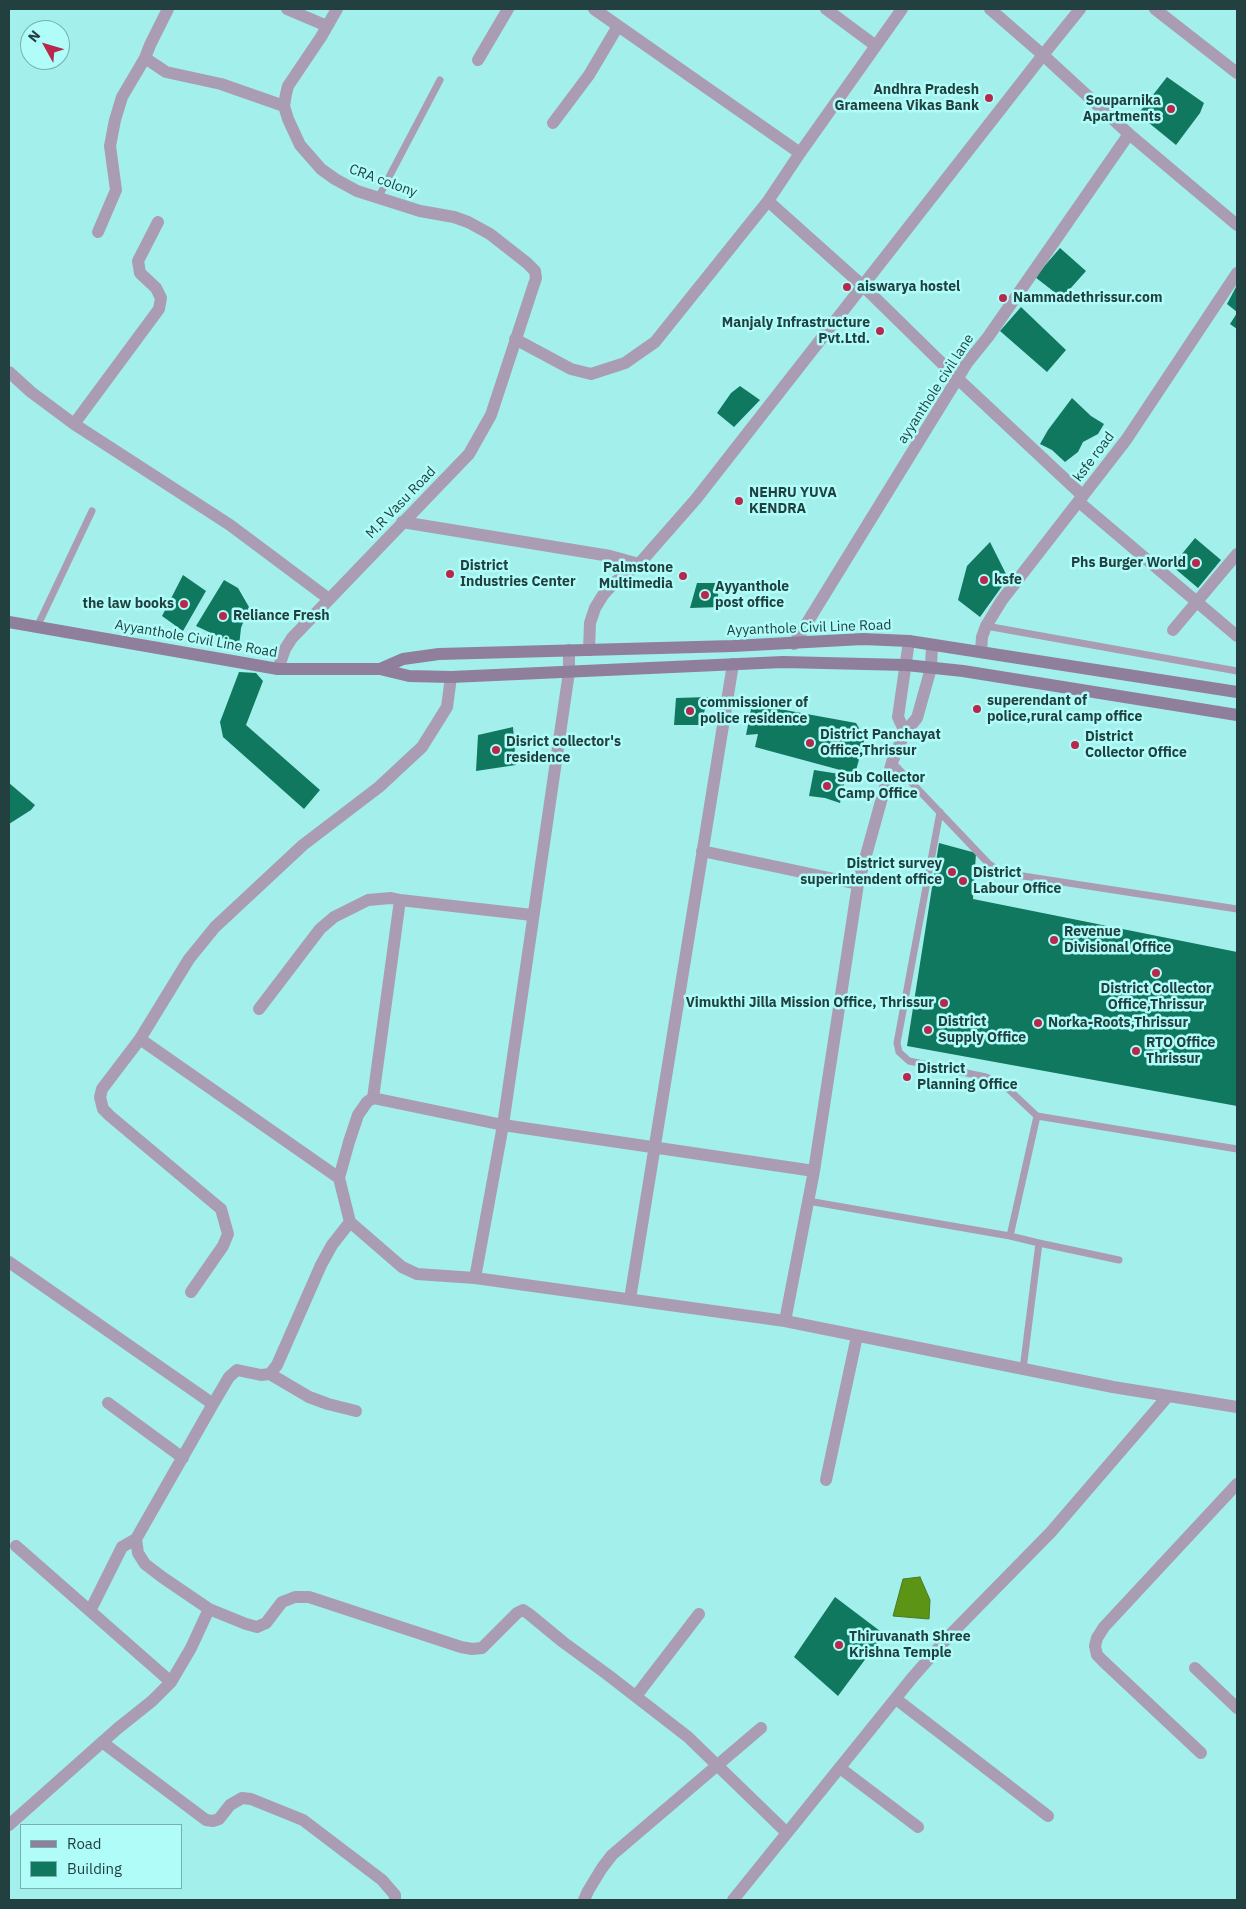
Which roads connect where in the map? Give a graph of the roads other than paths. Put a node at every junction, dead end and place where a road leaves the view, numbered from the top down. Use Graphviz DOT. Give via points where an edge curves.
graph roads {
  1 [pos="168,9"];
  2 [pos="287,9"];
  3 [pos="337,9"];
  4 [pos="508,9"];
  5 [pos="594,9"];
  6 [pos="826,9"];
  7 [pos="902,9"];
  8 [pos="990,9"];
  9 [pos="1080,9"];
  10 [pos="1155,9"];
  11 [pos="327,26"];
  12 [pos="618,26"];
  13 [pos="876,46"];
  14 [pos="1043,55"];
  15 [pos="146,58"];
  16 [pos="478,60"];
  17 [pos="1237,73"];
  18 [pos="440,80"];
  19 [pos="284,106"];
  20 [pos="553,122"];
  21 [pos="1129,134"];
  22 [pos="800,153"];
  23 [pos="378,198"];
  24 [pos="768,201"];
  25 [pos="158,222"];
  26 [pos="1237,225"];
  27 [pos="98,232"];
  28 [pos="1236,276"];
  29 [pos="863,286"];
  30 [pos="515,339"];
  31 [pos="9,372"];
  32 [pos="958,380"];
  33 [pos="74,424"];
  34 [pos="1081,499"];
  35 [pos="92,511"];
  36 [pos="402,522"];
  37 [pos="1237,554"];
  38 [pos="639,564"];
  39 [pos="329,599"];
  40 [pos="1197,601"];
  41 [pos="9,622"];
  42 [pos="986,626"];
  43 [pos="37,627"];
  44 [pos="1173,630"];
  45 [pos="1237,636"];
  46 [pos="909,641"];
  47 [pos="794,644"];
  48 [pos="932,645"];
  49 [pos="569,650"];
  50 [pos="589,650"];
  51 [pos="980,652"];
  52 [pos="733,664"];
  53 [pos="906,665"];
  54 [pos="930,668"];
  55 [pos="278,669"];
  56 [pos="380,669"];
  57 [pos="1237,671"];
  58 [pos="569,672"];
  59 [pos="451,677"];
  60 [pos="1237,692"];
  61 [pos="1237,715"];
  62 [pos="905,732"];
  63 [pos="892,762"];
  64 [pos="940,812"];
  65 [pos="702,851"];
  66 [pos="858,884"];
  67 [pos="400,900"];
  68 [pos="1237,909"];
  69 [pos="532,915"];
  70 [pos="259,1009"];
  71 [pos="140,1039"];
  72 [pos="373,1098"];
  73 [pos="1037,1116"];
  74 [pos="503,1125"];
  75 [pos="654,1146"];
  76 [pos="1237,1149"];
  77 [pos="814,1171"];
  78 [pos="339,1178"];
  79 [pos="808,1201"];
  80 [pos="350,1222"];
  81 [pos="1010,1236"];
  82 [pos="1039,1243"];
  83 [pos="1119,1260"];
  84 [pos="9,1262"];
  85 [pos="476,1278"];
  86 [pos="191,1292"];
  87 [pos="630,1299"];
  88 [pos="785,1321"];
  89 [pos="857,1336"];
  90 [pos="1023,1369"];
  91 [pos="270,1374"];
  92 [pos="1168,1396"];
  93 [pos="108,1403"];
  94 [pos="213,1404"];
  95 [pos="1237,1407"];
  96 [pos="356,1411"];
  97 [pos="182,1458"];
  98 [pos="826,1480"];
  99 [pos="1237,1484"];
  100 [pos="136,1539"];
  101 [pos="16,1546"];
  102 [pos="209,1609"];
  103 [pos="90,1611"];
  104 [pos="699,1614"];
  105 [pos="1194,1668"];
  106 [pos="171,1682"];
  107 [pos="636,1696"];
  108 [pos="896,1699"];
  109 [pos="1237,1708"];
  110 [pos="761,1728"];
  111 [pos="102,1742"];
  112 [pos="1200,1753"];
  113 [pos="718,1765"];
  114 [pos="840,1768"];
  115 [pos="1048,1816"];
  116 [pos="9,1825"];
  117 [pos="918,1827"];
  118 [pos="787,1833"];
  119 [pos="395,1900"];
  120 [pos="584,1900"];
  121 [pos="733,1900"];
  1 -- 15 [label="street"];
  2 -- 11 [label="street"];
  3 -- 11 [label="street"];
  4 -- 16 [label="street"];
  5 -- 12 [label="street"];
  6 -- 13 [label="street"];
  7 -- 13 [label="street"];
  8 -- 14 [label="street"];
  9 -- 14 [label="street"];
  10 -- 17 [label="street"];
  11 -- 19 [label="street" via="288,86"];
  12 -- 20 [label="street" via="589,75"];
  12 -- 22 [label="street"];
  13 -- 22 [label="street"];
  14 -- 21 [label="street"];
  14 -- 29 [label="street"];
  15 -- 19 [label="street" via="166,72 221,84"];
  15 -- 27 [label="street" via="122,97 115,120 110,146 116,190"];
  18 -- 23 [label="lane"];
  19 -- 23 [label="street, CRA colony" via="300,145 321,169 357,191"];
  21 -- 26 [label="street"];
  21 -- 32 [label="street, ayyanthole civil lane"];
  22 -- 24 [label="street"];
  23 -- 30 [label="street, CRA colony" via="468,222 528,262 536,278"];
  24 -- 29 [label="street"];
  24 -- 30 [label="street" via="656,342 625,363 591,374 571,369"];
  25 -- 33 [label="street" via="138,261 140,273 156,288 161,298 159,309"];
  28 -- 34 [label="street, ksfe road" via="1126,440"];
  29 -- 32 [label="street"];
  29 -- 38 [label="street" via="696,499"];
  30 -- 36 [label="street, M.R Vasu Road" via="491,415 469,454"];
  31 -- 33 [label="street"];
  32 -- 34 [label="street"];
  32 -- 47 [label="street, ayyanthole civil lane"];
  33 -- 39 [label="street" via="230,525"];
  34 -- 40 [label="street"];
  34 -- 42 [label="street, ksfe road" via="1002,600"];
  35 -- 43 [label="lane"];
  36 -- 38 [label="street" via="610,556"];
  36 -- 39 [label="street, M.R Vasu Road"];
  37 -- 40 [label="street"];
  38 -- 50 [label="street" via="615,582 595,608 590,623"];
  39 -- 55 [label="street, M.R Vasu Road" via="292,638"];
  40 -- 44 [label="street"];
  40 -- 45 [label="street"];
  41 -- 43 [label="main road, Ayyanthole Civil Line Road"];
  42 -- 51 [label="street, ksfe road"];
  42 -- 57 [label="lane"];
  43 -- 55 [label="main road, Ayyanthole Civil Line Road"];
  46 -- 47 [label="main road, Ayyanthole Civil Line Road" via="863,639"];
  46 -- 48 [label="main road, Ayyanthole Civil Line Road"];
  46 -- 53 [label="street"];
  47 -- 50 [label="main road, Ayyanthole Civil Line Road"];
  48 -- 51 [label="main road, Ayyanthole Civil Line Road"];
  48 -- 54 [label="street"];
  49 -- 50 [label="main road, Ayyanthole Civil Line Road"];
  49 -- 56 [label="main road, Ayyanthole Civil Line Road" via="439,654 403,659"];
  49 -- 58 [label="street"];
  51 -- 60 [label="main road, Ayyanthole Civil Line Road"];
  52 -- 53 [label="main road, Ayyanthole Civil Line Road"];
  52 -- 58 [label="main road, Ayyanthole Civil Line Road"];
  52 -- 65 [label="street"];
  53 -- 54 [label="main road, Ayyanthole Civil Line Road"];
  53 -- 62 [label="street" via="898,717"];
  54 -- 61 [label="main road, Ayyanthole Civil Line Road"];
  54 -- 62 [label="street" via="917,718"];
  55 -- 56 [label="main road, Ayyanthole Civil Line Road"];
  56 -- 59 [label="main road, Ayyanthole Civil Line Road" via="409,676"];
  58 -- 59 [label="main road, Ayyanthole Civil Line Road"];
  58 -- 69 [label="street"];
  59 -- 71 [label="street" via="447,707 422,747 379,787 302,845 214,928 190,959"];
  62 -- 63 [label="street"];
  63 -- 64 [label="lane"];
  63 -- 66 [label="street"];
  64 -- 68 [label="lane" via="999,871"];
  64 -- 73 [label="lane" via="897,1043 899,1052 909,1061 986,1077 1006,1088"];
  65 -- 66 [label="street"];
  65 -- 75 [label="street"];
  66 -- 77 [label="street"];
  67 -- 69 [label="street"];
  67 -- 70 [label="street" via="368,900 334,917 320,929"];
  67 -- 72 [label="street"];
  69 -- 74 [label="street"];
  71 -- 78 [label="street"];
  71 -- 86 [label="street" via="109,1077 100,1097 110,1116 221,1209 228,1234"];
  72 -- 74 [label="street"];
  72 -- 78 [label="street" via="358,1115"];
  73 -- 76 [label="lane"];
  73 -- 81 [label="lane"];
  74 -- 75 [label="street"];
  74 -- 85 [label="street"];
  75 -- 77 [label="street"];
  75 -- 87 [label="street"];
  77 -- 79 [label="street"];
  78 -- 80 [label="street"];
  79 -- 81 [label="lane"];
  79 -- 88 [label="street"];
  80 -- 85 [label="street" via="395,1262 417,1274"];
  80 -- 91 [label="street" via="328,1252"];
  81 -- 82 [label="lane"];
  82 -- 83 [label="lane"];
  82 -- 90 [label="lane"];
  84 -- 94 [label="street"];
  85 -- 87 [label="street"];
  87 -- 88 [label="street"];
  88 -- 89 [label="street"];
  89 -- 90 [label="street"];
  89 -- 98 [label="street"];
  90 -- 92 [label="street"];
  91 -- 94 [label="street" via="237,1370"];
  91 -- 96 [label="street" via="309,1397"];
  92 -- 95 [label="street"];
  92 -- 108 [label="street" via="1051,1532 949,1636"];
  93 -- 97 [label="street"];
  94 -- 97 [label="street"];
  97 -- 100 [label="street"];
  99 -- 112 [label="street" via="1104,1627 1095,1646 1097,1655"];
  100 -- 102 [label="street" via="138,1553 145,1564"];
  100 -- 103 [label="street" via="122,1547"];
  101 -- 103 [label="street"];
  102 -- 106 [label="street"];
  102 -- 107 [label="street" via="257,1627 266,1623 282,1602 295,1597 309,1597 460,1647 472,1648 482,1648 523,1610"];
  103 -- 106 [label="street"];
  104 -- 107 [label="street"];
  105 -- 109 [label="street"];
  106 -- 111 [label="street"];
  107 -- 113 [label="street"];
  108 -- 114 [label="street"];
  108 -- 115 [label="street"];
  110 -- 113 [label="street"];
  111 -- 116 [label="street"];
  111 -- 119 [label="street" via="206,1820 213,1822 242,1798 303,1820 382,1880 395,1894"];
  113 -- 118 [label="street"];
  113 -- 120 [label="street" via="612,1855"];
  114 -- 117 [label="street"];
  114 -- 118 [label="street"];
  118 -- 121 [label="street"];
}
